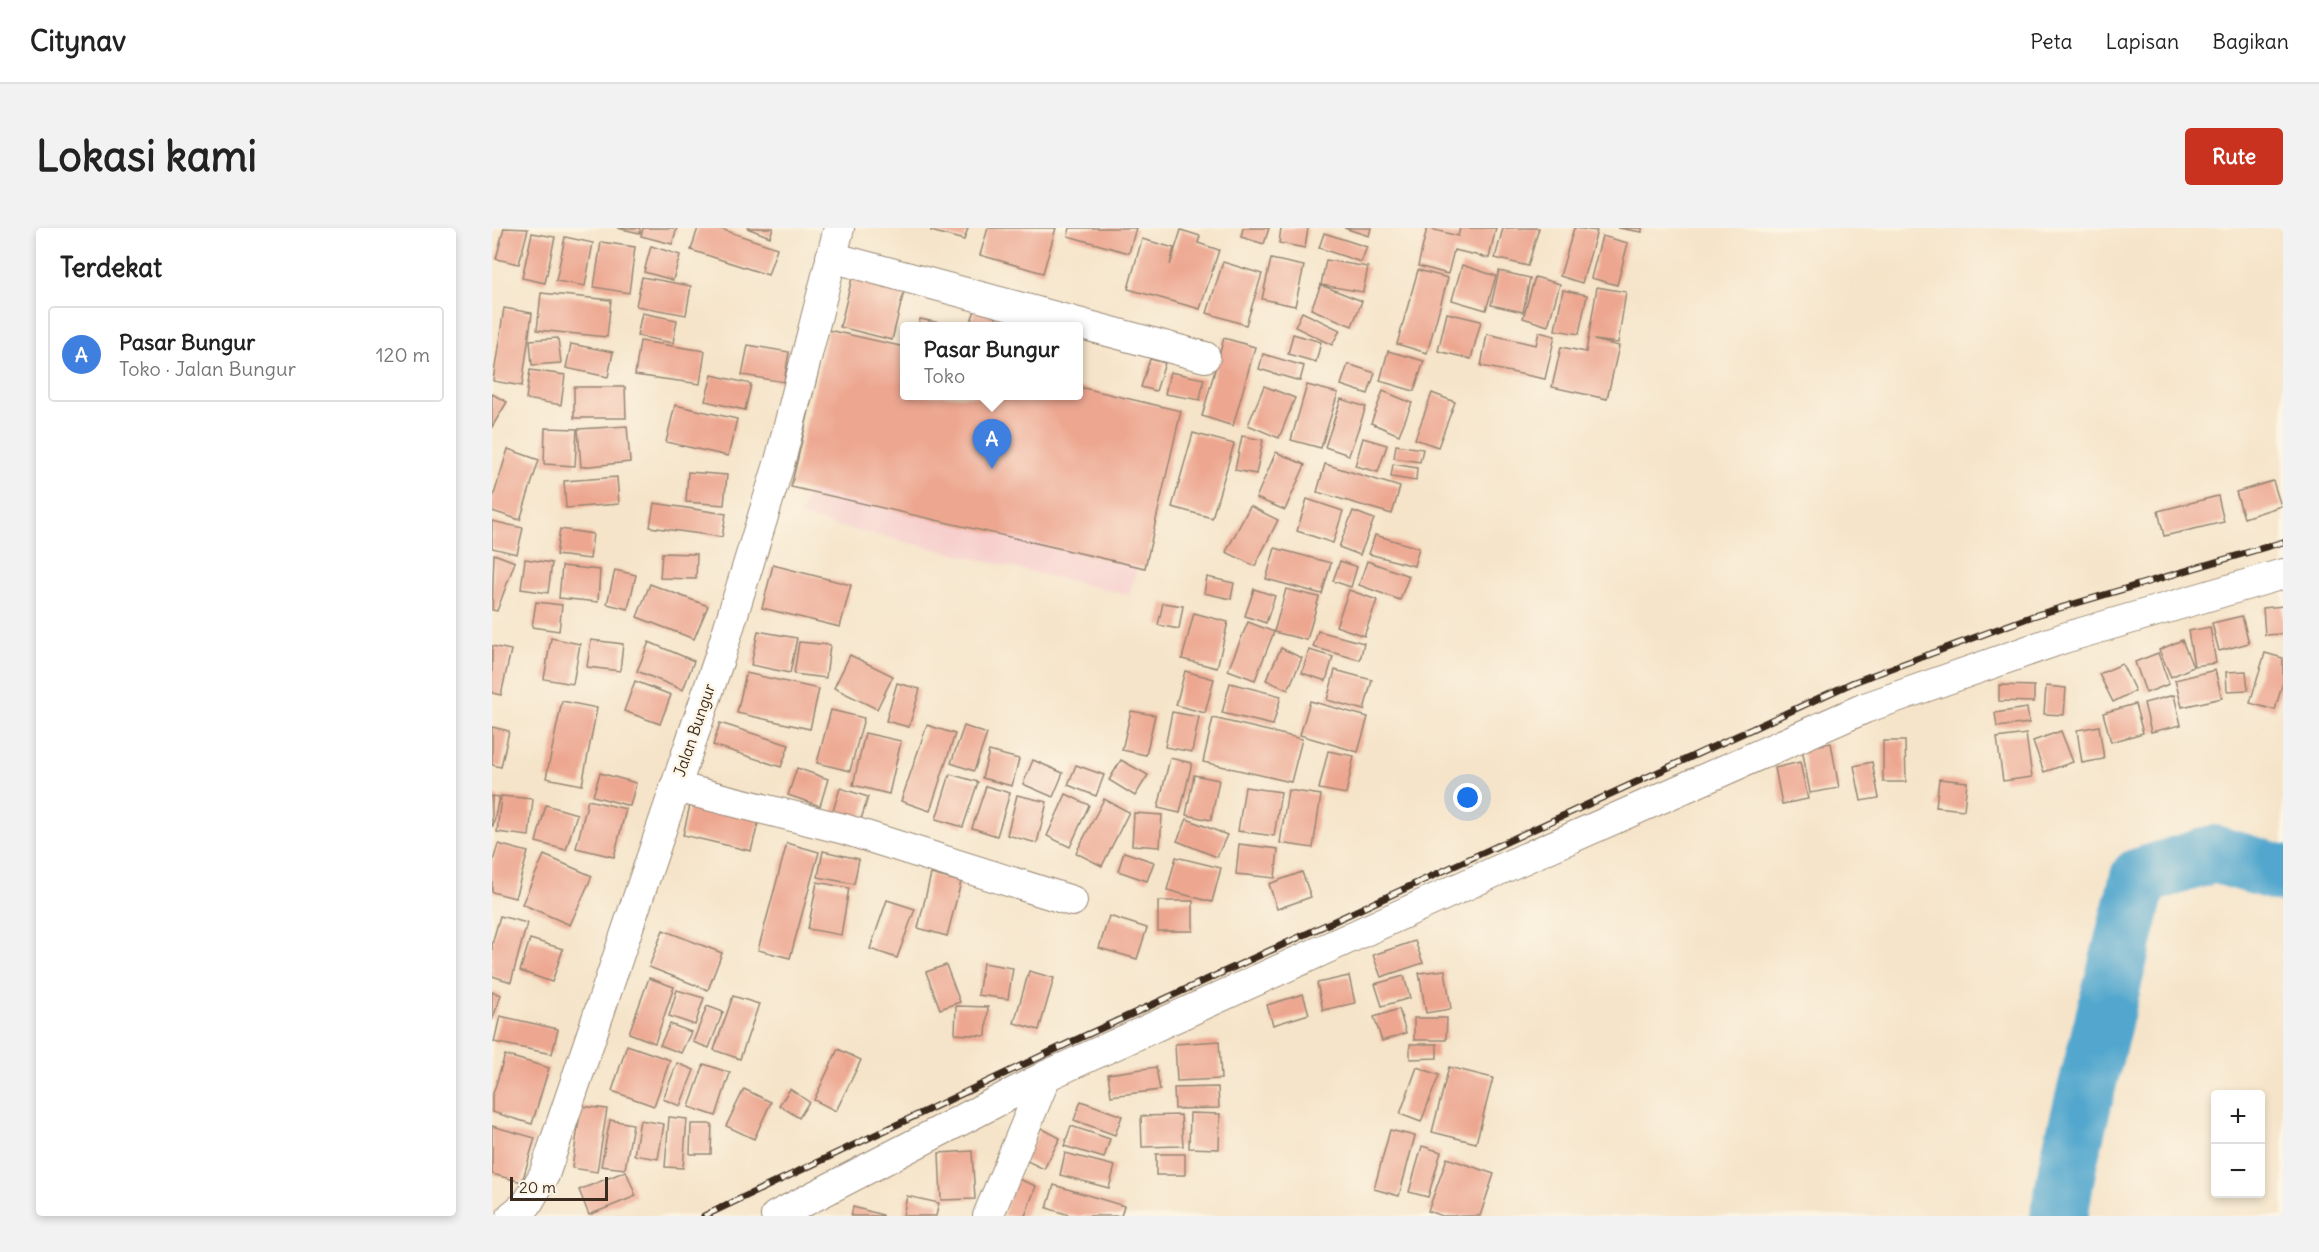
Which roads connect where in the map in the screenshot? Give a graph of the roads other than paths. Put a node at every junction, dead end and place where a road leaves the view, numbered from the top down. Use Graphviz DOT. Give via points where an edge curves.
graph roads {
  1 [pos="839,228"];
  2 [pos="831,257"];
  3 [pos="1074,322"];
  4 [pos="1083,324"];
  5 [pos="1205,357"];
  6 [pos="2283,574"];
  7 [pos="675,787"];
  8 [pos="1072,901"];
  9 [pos="1046,1076"];
  10 [pos="512,1216"];
  11 [pos="776,1216"];
  12 [pos="988,1216"];
  1 -- 2 [label="street, Jalan Bungur"];
  2 -- 3 [label="street"];
  2 -- 7 [label="street, Jalan Bungur" via="780,461"];
  4 -- 5 [label="street"];
  6 -- 9 [label="street" via="2064,638 1865,708"];
  7 -- 8 [label="street" via="844,829"];
  7 -- 10 [label="street, Jalan Bungur" via="544,1175 527,1204"];
  9 -- 11 [label="street"];
  9 -- 12 [label="street"];
}
